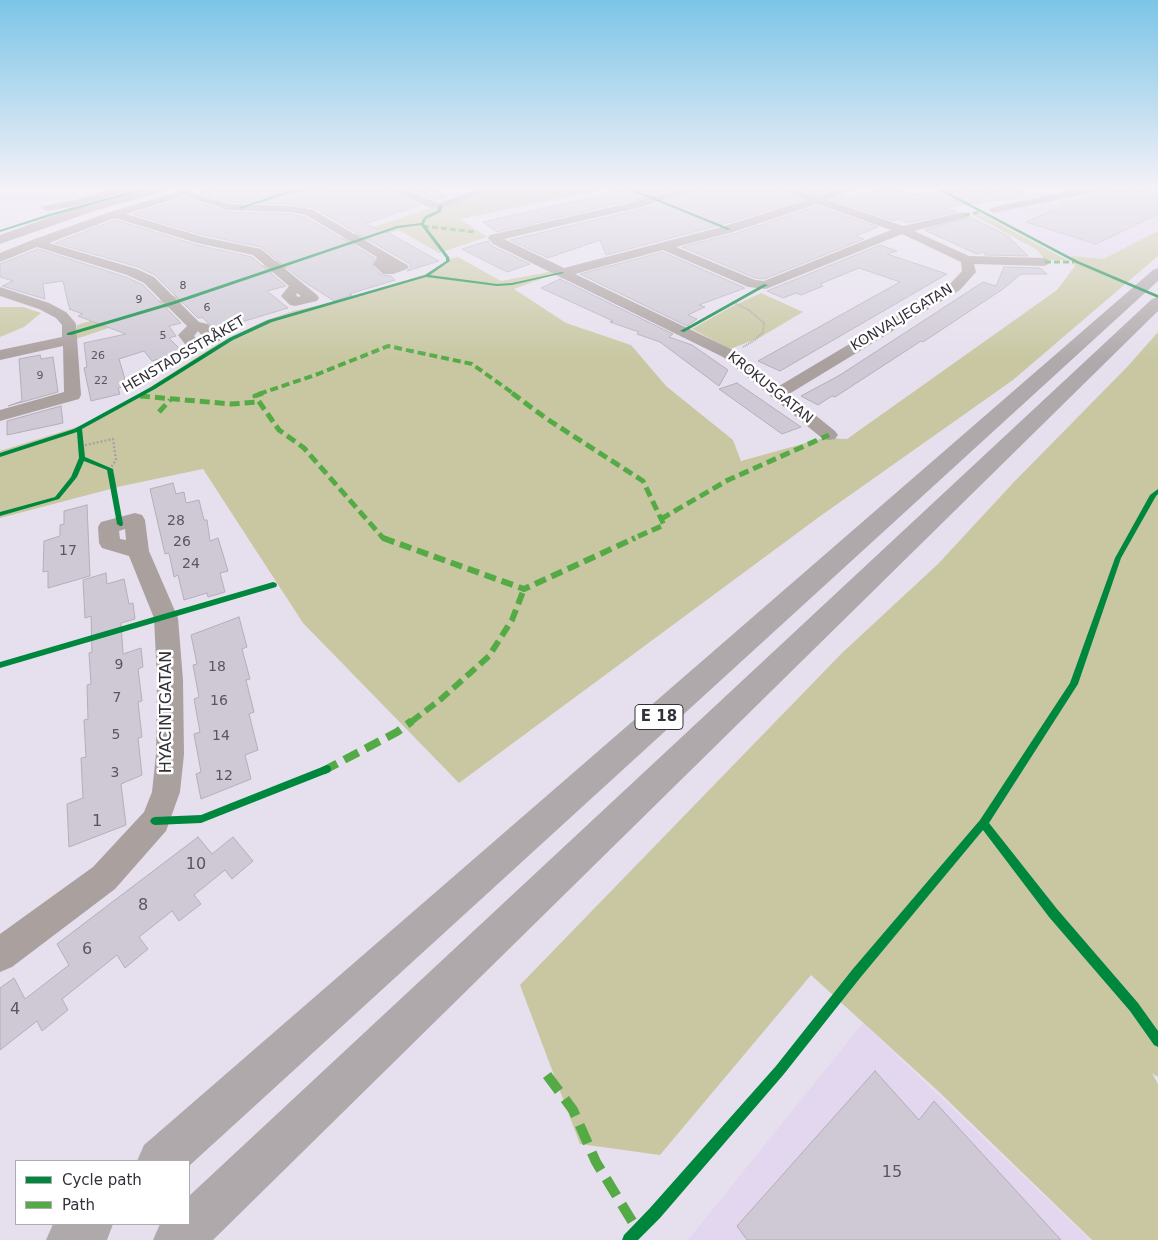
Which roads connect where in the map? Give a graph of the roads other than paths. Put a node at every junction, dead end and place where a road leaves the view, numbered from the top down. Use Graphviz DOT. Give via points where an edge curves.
graph roads {
  1 [pos="32,245"];
  2 [pos="42,245"];
  3 [pos="226,245"];
  4 [pos="365,245"];
  5 [pos="507,245"];
  6 [pos="673,245"];
  7 [pos="866,245"];
  8 [pos="936,245"];
  9 [pos="666,247"];
  10 [pos="384,256"];
  11 [pos="0,258"];
  12 [pos="967,260"];
  13 [pos="1045,262"];
  14 [pos="562,273"];
  15 [pos="1158,273"];
  16 [pos="296,285"];
  17 [pos="0,291"];
  18 [pos="1158,302"];
  19 [pos="195,326"];
  20 [pos="69,340"];
  21 [pos="0,356"];
  22 [pos="779,392"];
  23 [pos="0,416"];
  24 [pos="829,435"];
  25 [pos="138,551"];
  26 [pos="0,955"];
  27 [pos="161,1160"];
  28 [pos="88,1225"];
  29 [pos="71,1240"];
  30 [pos="178,1240"];
  1 -- 11 [label="street"];
  2 -- 19 [label="street" via="149,280"];
  3 -- 16 [label="street" via="257,252"];
  4 -- 10 [label="street"];
  5 -- 14 [label="street, KROKUSGATAN"];
  6 -- 9 [label="street"];
  7 -- 9 [label="street" via="766,286 753,284"];
  8 -- 12 [label="street"];
  9 -- 14 [label="street"];
  12 -- 13 [label="street"];
  12 -- 22 [label="street, KONVALJEGATAN" via="969,272 955,287"];
  14 -- 22 [label="street, KROKUSGATAN" via="729,354"];
  15 -- 27 [label="highway, E 18"];
  17 -- 20 [label="street" via="61,315 69,324"];
  18 -- 30 [label="highway, E 18"];
  20 -- 21 [label="street"];
  20 -- 23 [label="street" via="73,395"];
  22 -- 24 [label="street, KROKUSGATAN"];
  25 -- 26 [label="street, HYACINTGATAN" via="166,618 170,745 166,792 155,821 104,878"];
  28 -- 29 [label="highway"];
}
